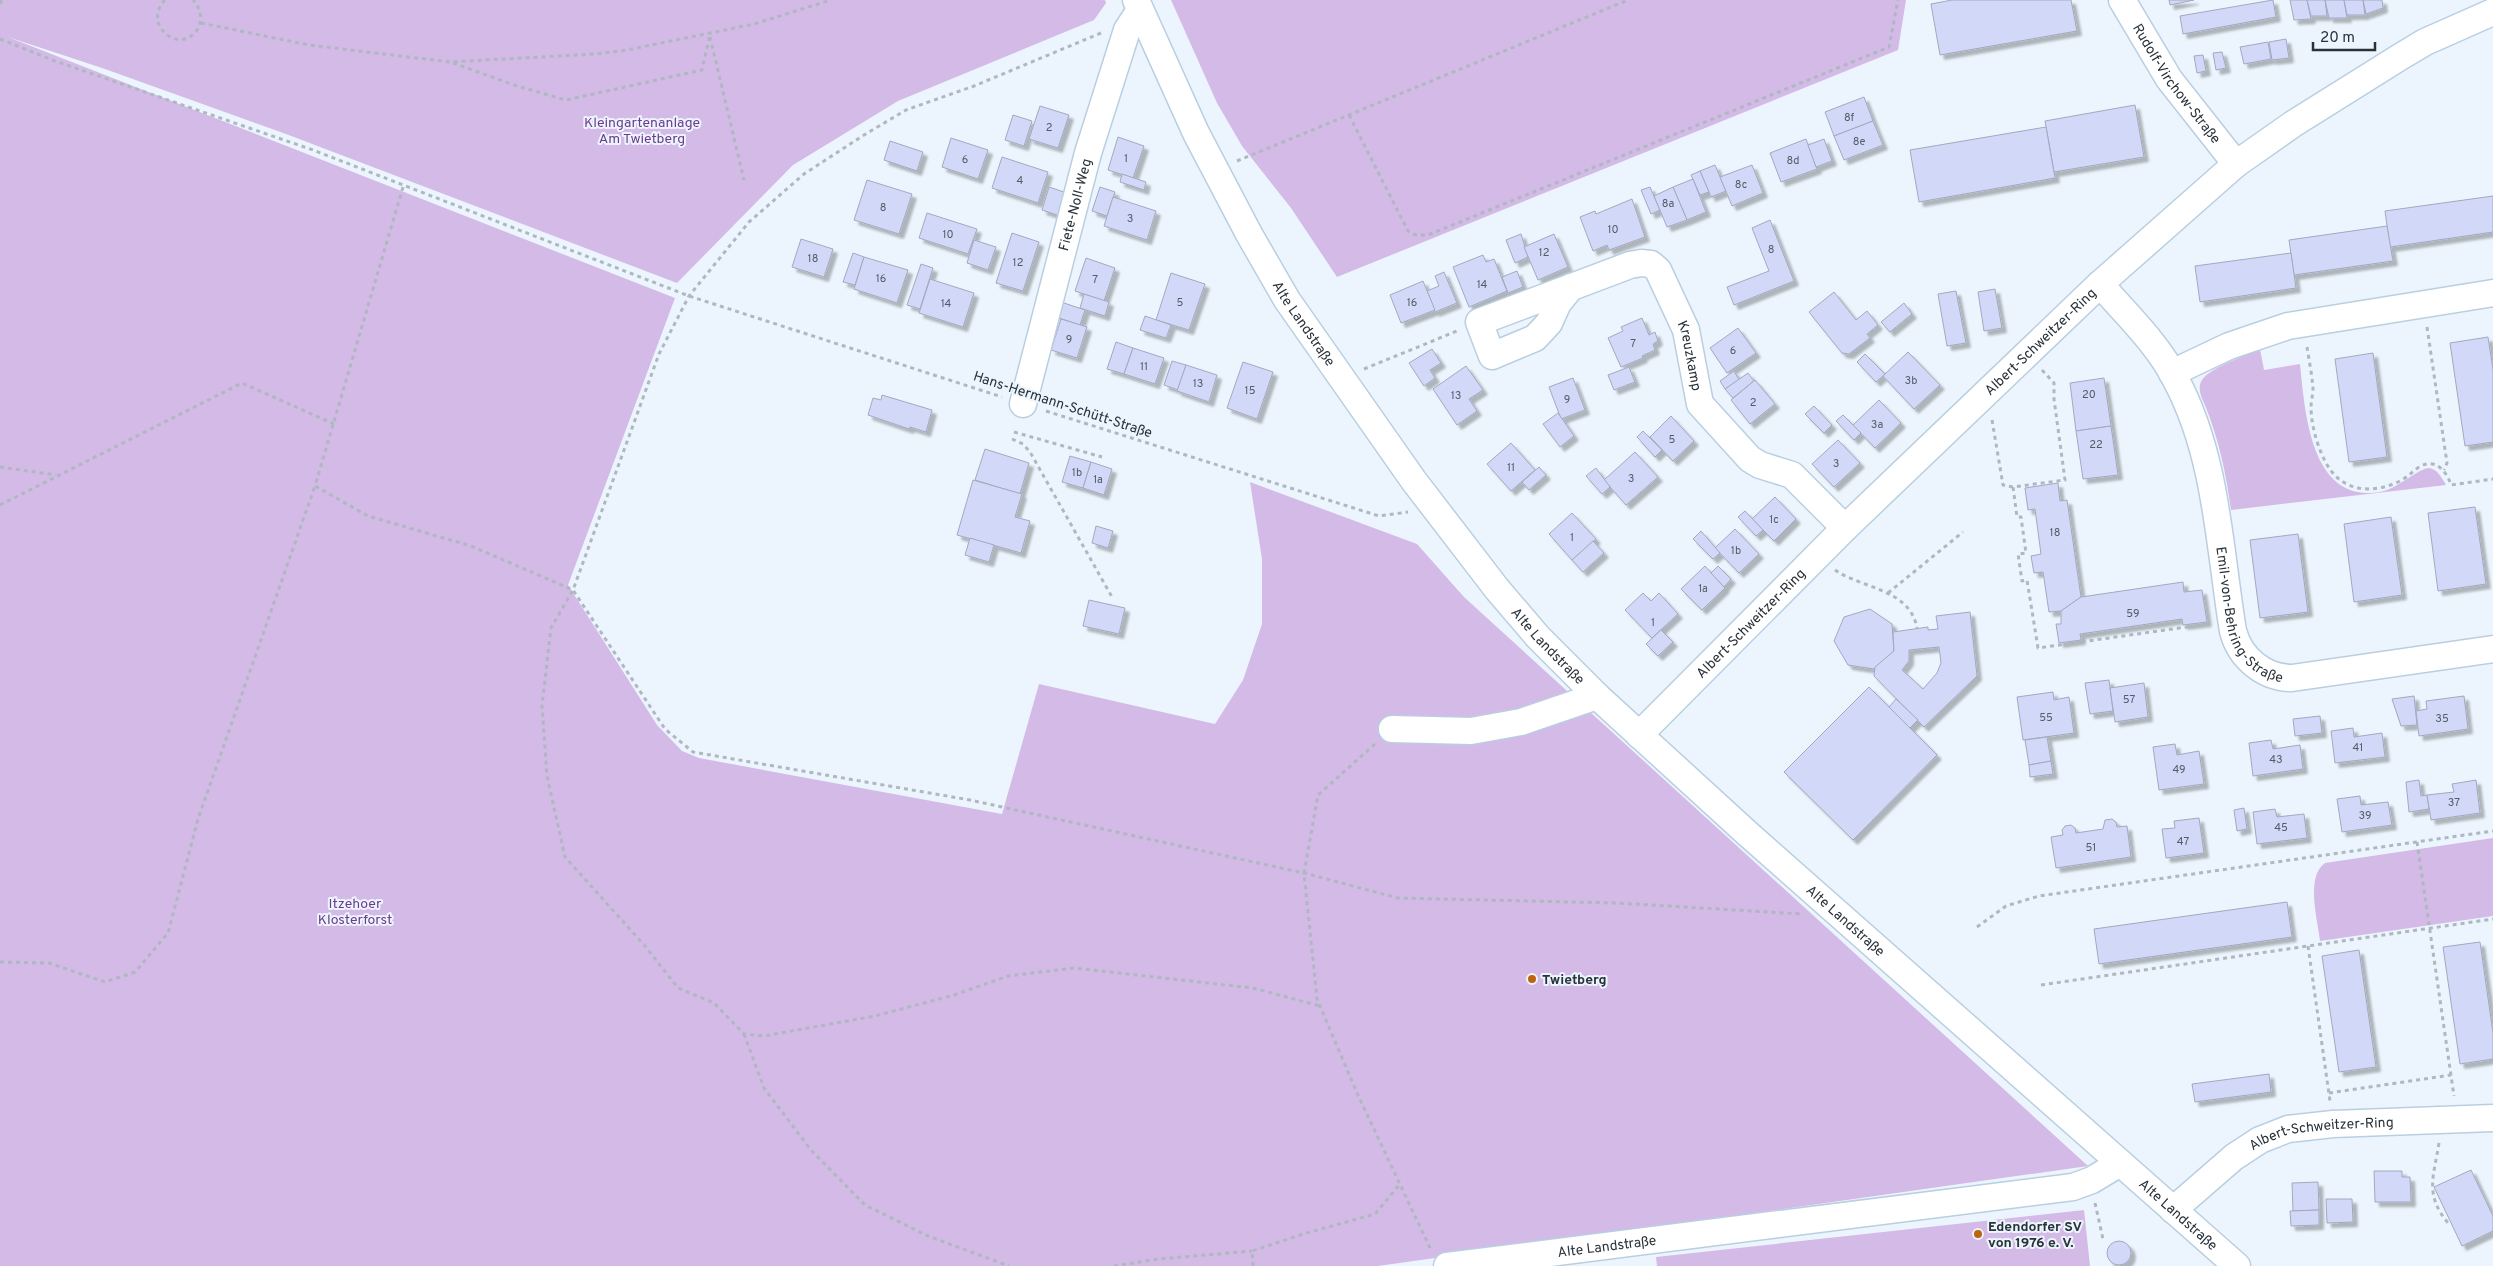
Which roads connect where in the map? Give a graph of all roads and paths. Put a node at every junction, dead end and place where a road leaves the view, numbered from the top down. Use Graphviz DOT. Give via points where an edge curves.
graph roads {
  1 [pos="2,0"];
  2 [pos="165,0"];
  3 [pos="194,0"];
  4 [pos="831,0"];
  5 [pos="1628,0"];
  6 [pos="1898,0"];
  7 [pos="2122,0"];
  8 [pos="0,4"];
  9 [pos="1137,10"];
  10 [pos="2493,12"];
  11 [pos="201,23"];
  12 [pos="710,34"];
  13 [pos="0,39"];
  14 [pos="450,62"];
  15 [pos="1349,115"];
  16 [pos="2236,164"];
  17 [pos="1216,170"];
  18 [pos="744,180"];
  19 [pos="403,187"];
  20 [pos="2100,284"];
  21 [pos="1572,287"];
  22 [pos="2493,293"];
  23 [pos="689,296"];
  24 [pos="2424,303"];
  25 [pos="1479,322"];
  26 [pos="2303,323"];
  27 [pos="2028,355"];
  28 [pos="2172,373"];
  29 [pos="1342,379"];
  30 [pos="1987,393"];
  31 [pos="1023,404"];
  32 [pos="334,424"];
  33 [pos="1014,432"];
  34 [pos="1012,439"];
  35 [pos="1102,457"];
  36 [pos="0,466"];
  37 [pos="2444,470"];
  38 [pos="56,475"];
  39 [pos="2493,479"];
  40 [pos="315,486"];
  41 [pos="2013,487"];
  42 [pos="0,505"];
  43 [pos="1433,506"];
  44 [pos="1845,528"];
  45 [pos="1963,532"];
  46 [pos="1816,558"];
  47 [pos="573,590"];
  48 [pos="1888,593"];
  49 [pos="1112,596"];
  50 [pos="2231,620"];
  51 [pos="1917,628"];
  52 [pos="2493,649"];
  53 [pos="1596,696"];
  54 [pos="1392,729"];
  55 [pos="1639,734"];
  56 [pos="2493,831"];
  57 [pos="2417,842"];
  58 [pos="1304,873"];
  59 [pos="1803,914"];
  60 [pos="2493,919"];
  61 [pos="1977,927"];
  62 [pos="2430,928"];
  63 [pos="2308,946"];
  64 [pos="0,962"];
  65 [pos="2041,985"];
  66 [pos="1320,1006"];
  67 [pos="744,1034"];
  68 [pos="2451,1074"];
  69 [pos="2328,1093"];
  70 [pos="2493,1118"];
  71 [pos="2450,1120"];
  72 [pos="2333,1124"];
  73 [pos="2120,1163"];
  74 [pos="2092,1180"];
  75 [pos="1400,1184"];
  76 [pos="2172,1210"];
  77 [pos="2448,1223"];
  78 [pos="2103,1239"];
  79 [pos="1252,1251"];
  80 [pos="1441,1262"];
  81 [pos="1009,1266"];
  82 [pos="1114,1266"];
  83 [pos="1253,1266"];
  84 [pos="2237,1266"];
  1 -- 8 [label="path"];
  2 -- 11 [label="path" via="157,16 159,27 166,35 184,39"];
  3 -- 11 [label="path" via="200,10"];
  4 -- 12 [label="path"];
  5 -- 15 [label="path"];
  6 -- 15 [label="path" via="1889,47 1428,235 1408,231"];
  7 -- 16 [label="street, Rudolf-Virchow-Straße" via="2169,79"];
  9 -- 17 [label="street, Alte Landstraße"];
  9 -- 23 [label="path" via="974,86 906,110 864,134 804,174 750,222"];
  9 -- 31 [label="street, Fiete-Noll-Weg" via="1124,38 1088,153"];
  10 -- 16 [label="street, Albert-Schweitzer-Ring" via="2425,42 2293,124"];
  11 -- 14 [label="path" via="309,45"];
  12 -- 14 [label="path" via="595,54"];
  12 -- 14 [label="path" via="702,70 566,100"];
  12 -- 18 [label="path"];
  13 -- 19 [label="path, Hans-Hermann-Schütt-Straße" via="313,150"];
  15 -- 17 [label="path"];
  16 -- 20 [label="street, Albert-Schweitzer-Ring"];
  17 -- 29 [label="street, Alte Landstraße" via="1275,280"];
  19 -- 23 [label="path, Hans-Hermann-Schütt-Straße"];
  19 -- 32 [label="path"];
  20 -- 27 [label="street, Albert-Schweitzer-Ring"];
  20 -- 28 [label="street, Emil-von-Behring-Straße"];
  21 -- 25 [label="street, Kreuzkamp"];
  21 -- 25 [label="street" via="1558,303 1549,323 1535,338 1492,356"];
  21 -- 44 [label="street, Kreuzkamp" via="1640,262 1651,264 1658,270 1686,330 1700,404 1750,459 1792,475"];
  22 -- 24 [label="street"];
  23 -- 31 [label="path, Hans-Hermann-Schütt-Straße"];
  23 -- 47 [label="path" via="658,354"];
  24 -- 26 [label="street"];
  24 -- 37 [label="path" via="2446,463"];
  25 -- 29 [label="path" via="1381,360"];
  26 -- 28 [label="street" via="2252,337"];
  26 -- 37 [label="path" via="2313,390 2314,428 2332,472 2349,486 2371,489 2391,485 2421,466 2434,465"];
  27 -- 30 [label="street, Albert-Schweitzer-Ring"];
  27 -- 41 [label="path" via="2054,383 2065,480"];
  28 -- 50 [label="street, Emil-von-Behring-Straße" via="2205,451"];
  29 -- 43 [label="street, Alte Landstraße"];
  30 -- 41 [label="path" via="2003,485"];
  30 -- 44 [label="street, Albert-Schweitzer-Ring"];
  31 -- 43 [label="path, Hans-Hermann-Schütt-Straße" via="1379,516"];
  32 -- 38 [label="path" via="242,383"];
  32 -- 40 [label="path"];
  33 -- 35 [label="path"];
  34 -- 49 [label="path" via="1030,452"];
  36 -- 38 [label="path"];
  37 -- 39 [label="path" via="2451,485"];
  38 -- 42 [label="path"];
  40 -- 47 [label="path" via="368,516 471,546"];
  40 -- 64 [label="path" via="198,819 168,933 135,972 105,982 49,963"];
  41 -- 50 [label="path" via="2026,553 2018,554 2022,581 2027,580 2038,648"];
  43 -- 53 [label="street, Alte Landstraße" via="1538,637"];
  44 -- 46 [label="street, Albert-Schweitzer-Ring"];
  45 -- 48 [label="path"];
  46 -- 48 [label="path" via="1843,576"];
  46 -- 55 [label="street, Albert-Schweitzer-Ring"];
  47 -- 58 [label="path" via="665,729 693,752 970,800"];
  47 -- 67 [label="path" via="551,628 542,706 547,776 565,857 678,988 714,1003"];
  48 -- 51 [label="path" via="1908,607"];
  50 -- 52 [label="street, Emil-von-Behring-Straße" via="2236,642 2248,658 2260,669 2287,678"];
  53 -- 54 [label="street" via="1522,722 1471,731"];
  53 -- 55 [label="street, Alte Landstraße"];
  54 -- 58 [label="path" via="1318,795"];
  55 -- 73 [label="street, Alte Landstraße"];
  56 -- 57 [label="path"];
  57 -- 61 [label="path" via="2039,896 2006,906"];
  57 -- 62 [label="path"];
  58 -- 59 [label="path" via="1398,898 1617,904"];
  58 -- 66 [label="path"];
  60 -- 62 [label="path"];
  62 -- 63 [label="path"];
  62 -- 68 [label="path"];
  63 -- 65 [label="path"];
  63 -- 69 [label="path"];
  66 -- 67 [label="path" via="1253,988 1074,968 1008,976 954,995 874,1016 764,1036"];
  66 -- 75 [label="path"];
  67 -- 81 [label="path" via="764,1088 810,1150 866,1206 928,1236"];
  68 -- 69 [label="path"];
  68 -- 71 [label="path"];
  69 -- 72 [label="path"];
  70 -- 71 [label="street, Albert-Schweitzer-Ring"];
  71 -- 72 [label="street, Albert-Schweitzer-Ring"];
  71 -- 77 [label="path" via="2432,1194"];
  72 -- 76 [label="street, Albert-Schweitzer-Ring" via="2288,1129 2260,1140 2234,1157"];
  73 -- 74 [label="street, Alte Landstraße"];
  73 -- 76 [label="street, Alte Landstraße"];
  74 -- 78 [label="path"];
  74 -- 80 [label="street, Alte Landstraße" via="2072,1187"];
  75 -- 79 [label="path" via="1375,1214"];
  75 -- 80 [label="path"];
  76 -- 84 [label="street, Alte Landstraße"];
  79 -- 82 [label="path"];
  79 -- 83 [label="path"];
}
